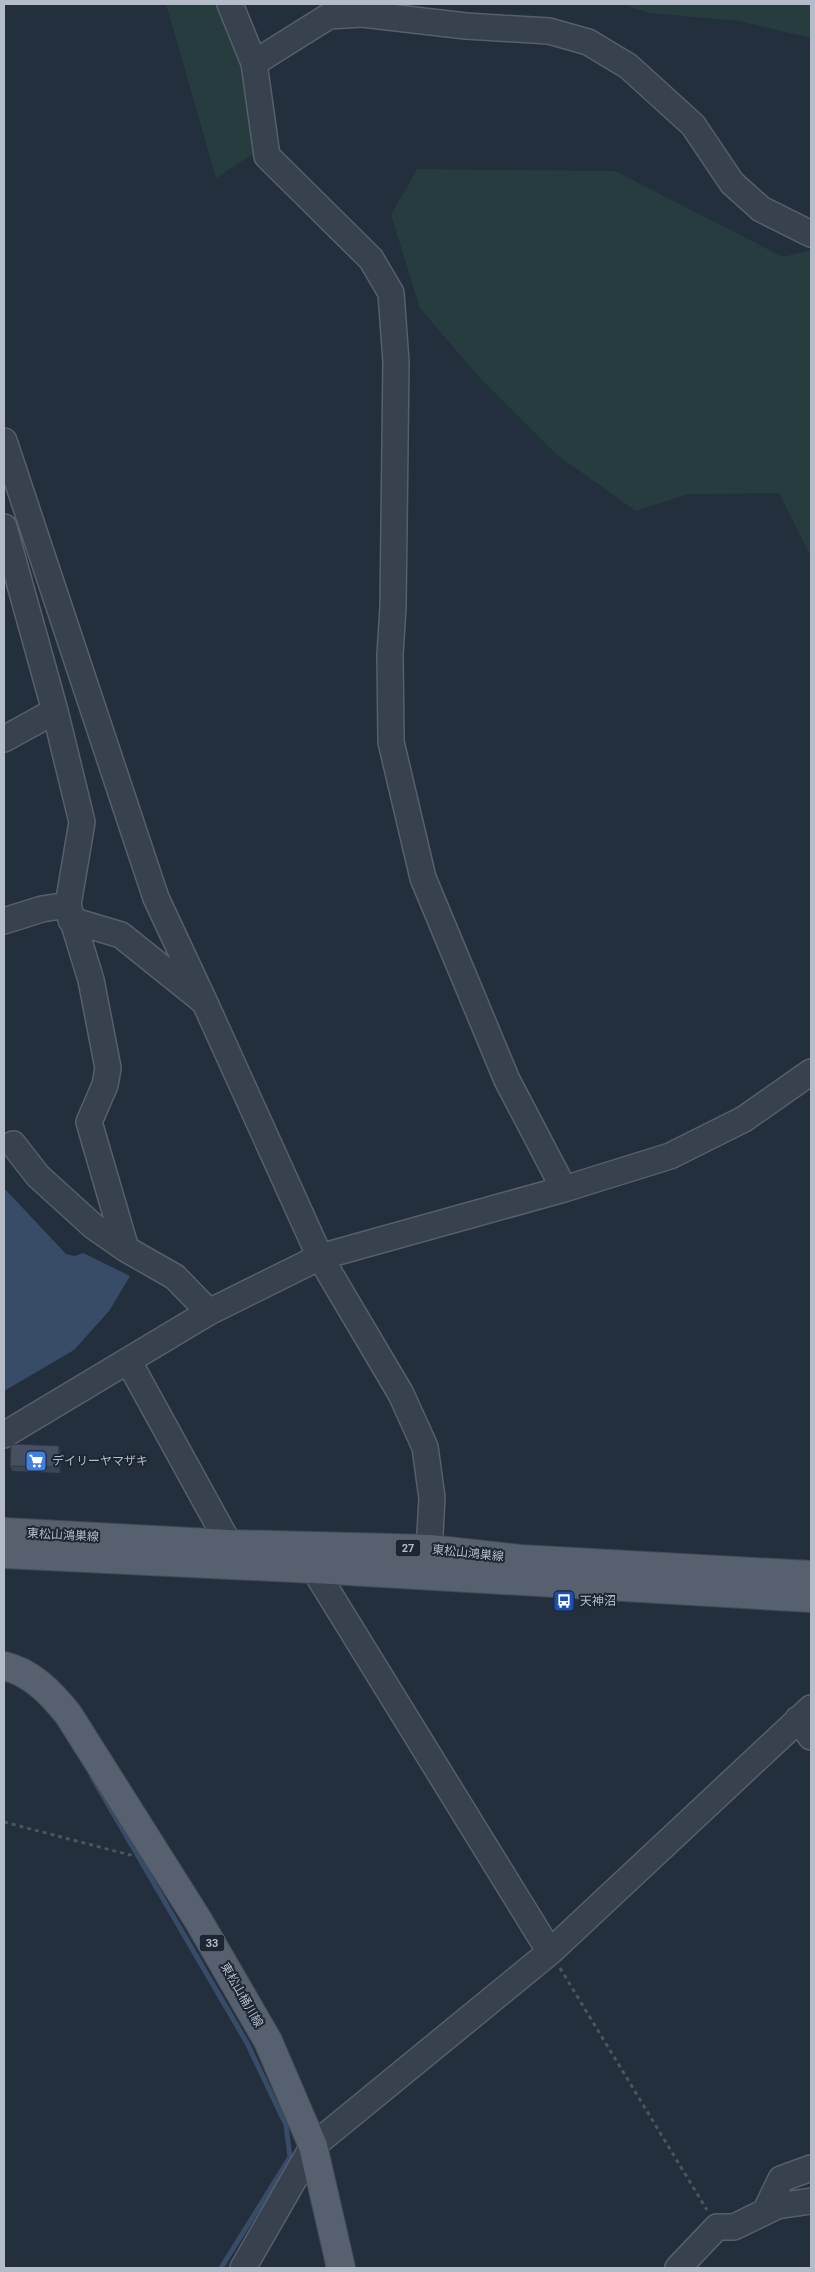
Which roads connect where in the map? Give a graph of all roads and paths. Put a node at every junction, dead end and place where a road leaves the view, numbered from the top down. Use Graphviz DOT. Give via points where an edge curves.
graph roads {
  1 [pos="230,4"];
  2 [pos="360,9"];
  3 [pos="254,63"];
  4 [pos="811,234"];
  5 [pos="4,440"];
  6 [pos="4,527"];
  7 [pos="55,711"];
  8 [pos="4,739"];
  9 [pos="70,913"];
  10 [pos="4,921"];
  11 [pos="205,1003"];
  12 [pos="811,1072"];
  13 [pos="13,1144"];
  14 [pos="564,1189"];
  15 [pos="126,1248"];
  16 [pos="320,1257"];
  17 [pos="209,1312"];
  18 [pos="129,1362"];
  19 [pos="4,1435"];
  20 [pos="4,1532"];
  21 [pos="229,1544"];
  22 [pos="428,1549"];
  23 [pos="4,1554"];
  24 [pos="314,1569"];
  25 [pos="811,1575"];
  26 [pos="428,1576"];
  27 [pos="811,1598"];
  28 [pos="4,1666"];
  29 [pos="807,1722"];
  30 [pos="4,1822"];
  31 [pos="151,1846"];
  32 [pos="550,1952"];
  33 [pos="313,2146"];
  34 [pos="811,2168"];
  35 [pos="811,2201"];
  36 [pos="766,2212"];
  37 [pos="717,2228"];
  38 [pos="242,2268"];
  39 [pos="341,2268"];
  40 [pos="678,2268"];
  1 -- 3 [label="street"];
  2 -- 3 [label="street" via="329,16"];
  2 -- 4 [label="street" via="466,26 549,31 588,42 628,66 693,125 732,183 761,209"];
  3 -- 14 [label="street" via="267,156 371,259 391,293 396,362 391,742 423,878 507,1080"];
  5 -- 11 [label="street" via="156,898"];
  6 -- 7 [label="street"];
  7 -- 8 [label="street"];
  7 -- 9 [label="street" via="82,822"];
  9 -- 10 [label="street" via="42,909"];
  9 -- 11 [label="street" via="121,935"];
  9 -- 15 [label="street" via="91,980 108,1068 105,1085 89,1122"];
  11 -- 16 [label="street"];
  12 -- 14 [label="street" via="744,1119 698,1143 670,1156"];
  13 -- 15 [label="street" via="38,1176 93,1226"];
  14 -- 16 [label="street"];
  15 -- 17 [label="street" via="175,1277"];
  16 -- 17 [label="street"];
  16 -- 22 [label="street" via="401,1394 425,1446 432,1498"];
  17 -- 18 [label="street"];
  18 -- 19 [label="street"];
  18 -- 21 [label="street"];
  20 -- 21 [label="main road, 東松山鴻巣線 / 27"];
  21 -- 22 [label="main road, 東松山鴻巣線 / 27"];
  22 -- 25 [label="main road, 東松山鴻巣線 / 27" via="520,1558"];
  22 -- 26 [label="street"];
  23 -- 24 [label="main road, 東松山鴻巣線 / 27"];
  24 -- 26 [label="main road, 東松山鴻巣線 / 27"];
  24 -- 32 [label="street"];
  26 -- 27 [label="main road, 東松山鴻巣線 / 27"];
  28 -- 31 [label="main road, 東松山桶川線 / 33" via="33,1679 52,1694"];
  29 -- 32 [label="street"];
  30 -- 31 [label="path" via="130,1855"];
  31 -- 33 [label="main road, 東松山桶川線 / 33" via="268,2041"];
  32 -- 33 [label="street"];
  32 -- 37 [label="path"];
  33 -- 38 [label="street"];
  33 -- 39 [label="main road, 東松山桶川線 / 33"];
  34 -- 36 [label="street" via="780,2179"];
  35 -- 36 [label="street" via="777,2206"];
  36 -- 37 [label="street" via="734,2227"];
  37 -- 40 [label="street"];
}
